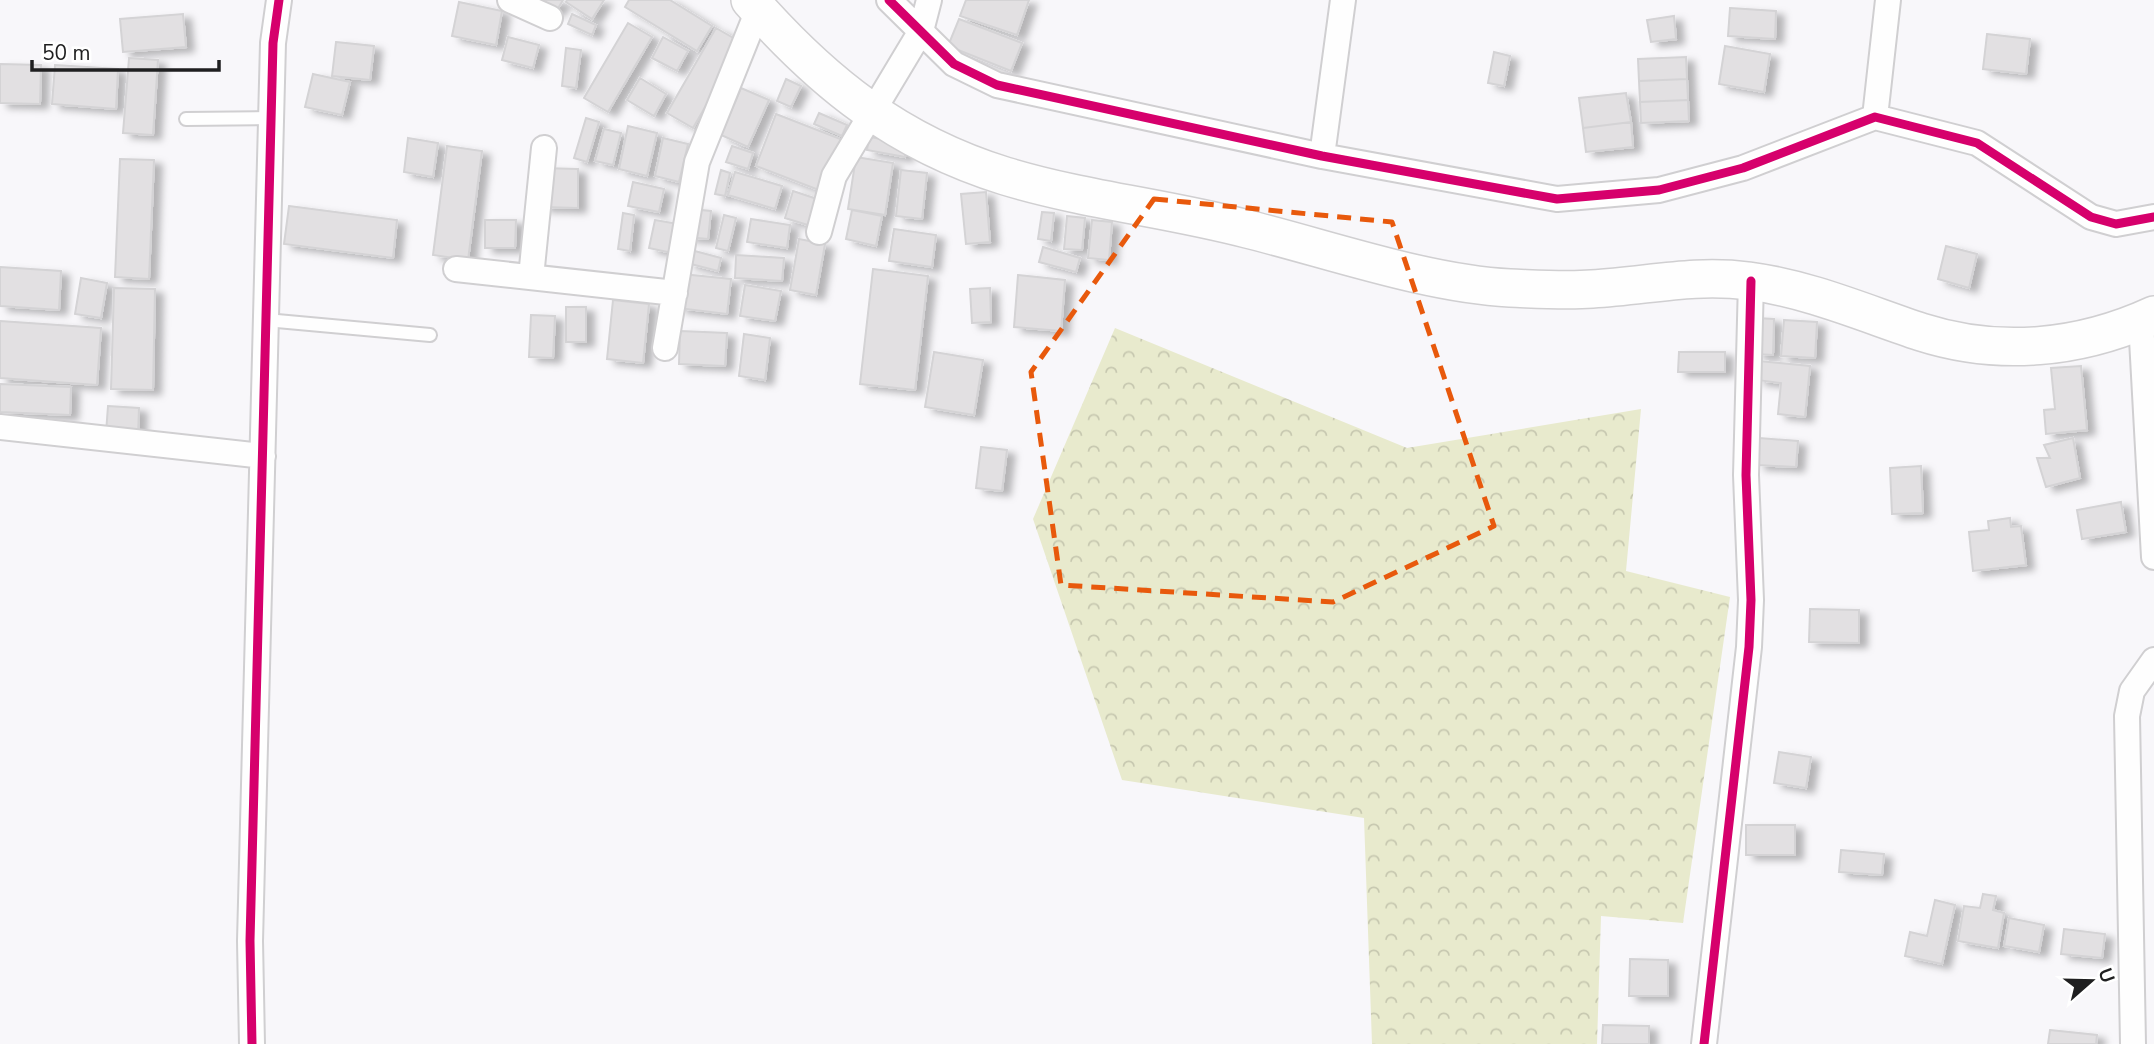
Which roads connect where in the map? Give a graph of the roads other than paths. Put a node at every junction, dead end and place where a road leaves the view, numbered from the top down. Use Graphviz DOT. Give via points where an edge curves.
graph roads {
  1 [pos="279,0"];
  2 [pos="510,0"];
  3 [pos="889,0"];
  4 [pos="929,0"];
  5 [pos="1343,0"];
  6 [pos="1888,0"];
  7 [pos="754,5"];
  8 [pos="550,18"];
  9 [pos="917,38"];
  10 [pos="877,101"];
  11 [pos="1875,117"];
  12 [pos="272,118"];
  13 [pos="186,119"];
  14 [pos="544,148"];
  15 [pos="1322,156"];
  16 [pos="2154,217"];
  17 [pos="819,232"];
  18 [pos="456,269"];
  19 [pos="531,277"];
  20 [pos="1751,281"];
  21 [pos="675,293"];
  22 [pos="2148,318"];
  23 [pos="266,320"];
  24 [pos="430,335"];
  25 [pos="665,348"];
  26 [pos="0,427"];
  27 [pos="262,456"];
  28 [pos="2154,557"];
  29 [pos="2154,660"];
  30 [pos="252,1044"];
  31 [pos="1704,1044"];
  32 [pos="2133,1044"];
  1 -- 12 [label="street"];
  2 -- 8 [label="street"];
  3 -- 9 [label="street"];
  4 -- 9 [label="street"];
  5 -- 15 [label="street"];
  6 -- 11 [label="street"];
  7 -- 10 [label="main road" via="823,76"];
  7 -- 21 [label="street" via="697,162"];
  9 -- 10 [label="street"];
  9 -- 15 [label="street" via="954,64 997,85"];
  10 -- 17 [label="street" via="834,176"];
  10 -- 20 [label="main road" via="936,148 1005,176 1189,214 1448,280 1507,288 1592,289 1694,276"];
  11 -- 15 [label="street" via="1743,168 1659,190 1557,199"];
  11 -- 16 [label="street" via="1977,143 2091,217 2116,224"];
  12 -- 13 [label="lane"];
  12 -- 23 [label="street"];
  14 -- 19 [label="street"];
  18 -- 19 [label="street"];
  19 -- 21 [label="street"];
  20 -- 22 [label="main road" via="1841,302 1974,345 2029,348 2087,338"];
  20 -- 31 [label="street" via="1746,475 1749,648"];
  21 -- 25 [label="street"];
  22 -- 28 [label="street"];
  23 -- 24 [label="lane"];
  23 -- 27 [label="street"];
  26 -- 27 [label="street"];
  27 -- 30 [label="street" via="250,941"];
  29 -- 32 [label="street" via="2132,691 2127,716"];
}
